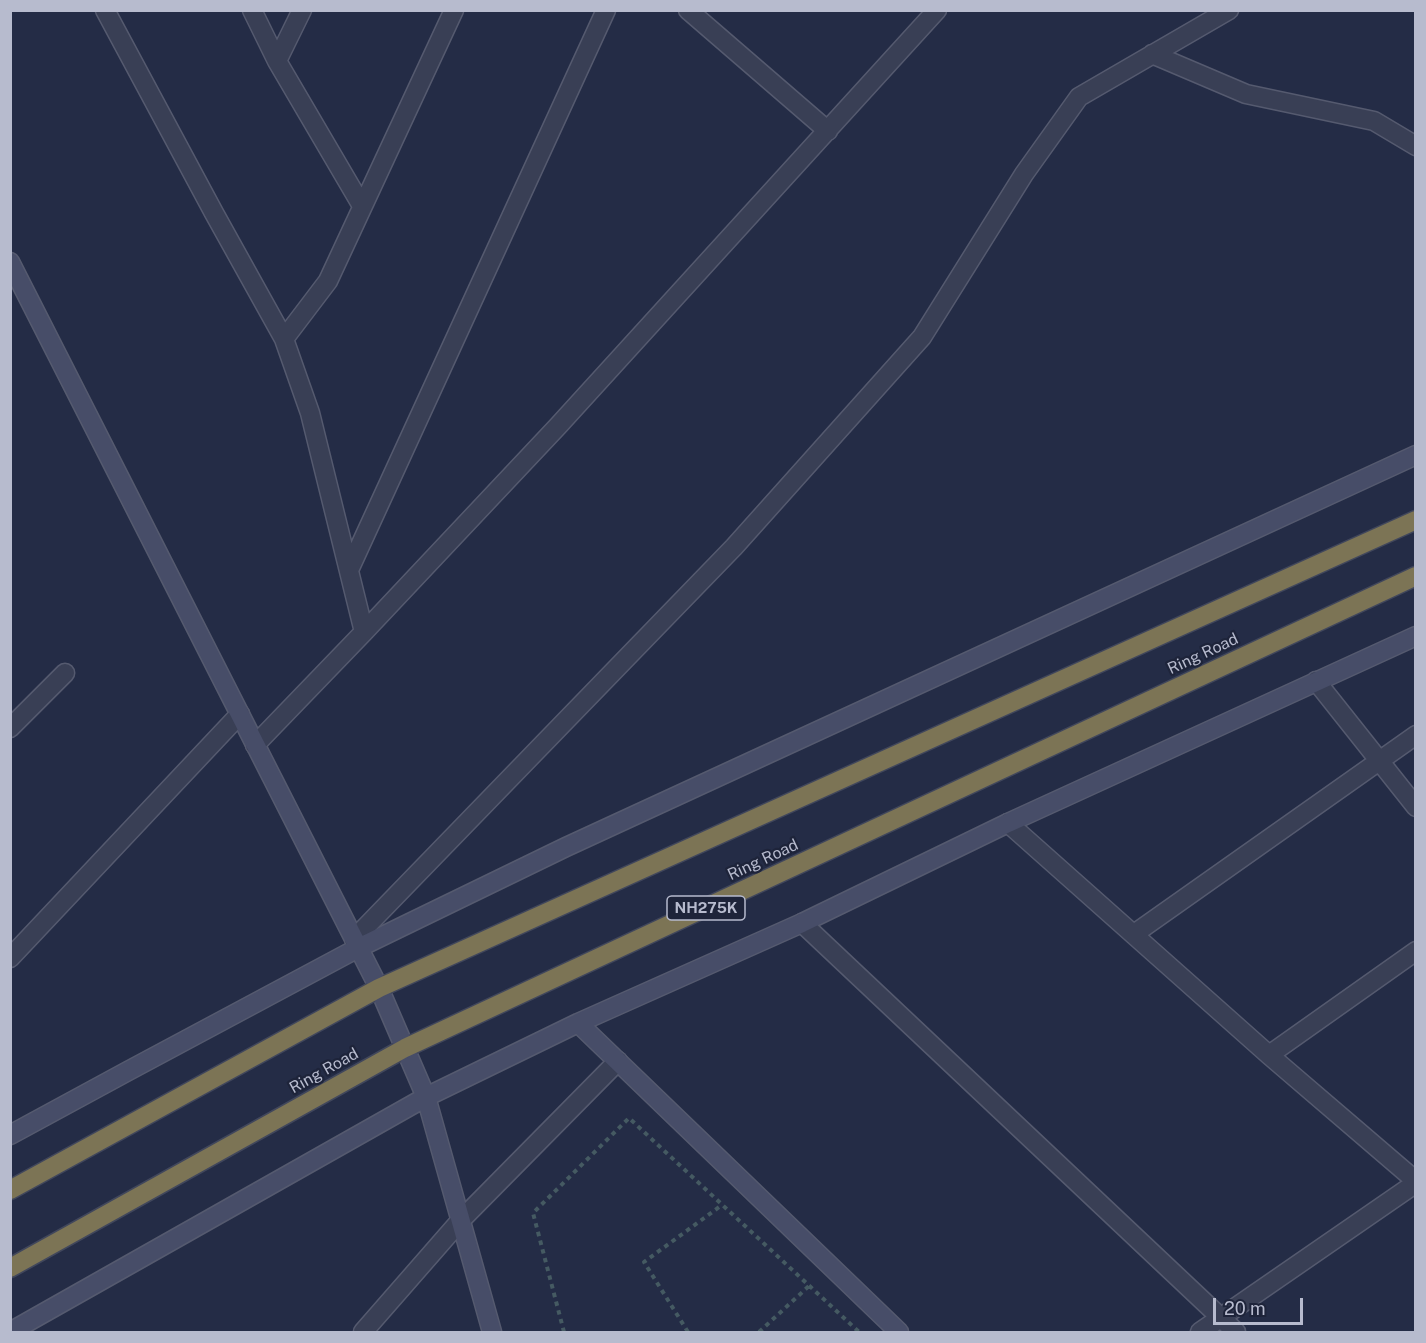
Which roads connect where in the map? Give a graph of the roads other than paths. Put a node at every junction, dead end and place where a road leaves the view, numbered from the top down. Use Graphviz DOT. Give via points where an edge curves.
graph roads {
  1 [pos="105,10"];
  2 [pos="252,10"];
  3 [pos="302,10"];
  4 [pos="454,10"];
  5 [pos="606,10"];
  6 [pos="688,10"];
  7 [pos="1229,10"];
  8 [pos="926,14"];
  9 [pos="1152,54"];
  10 [pos="277,61"];
  11 [pos="828,131"];
  12 [pos="1416,146"];
  13 [pos="362,206"];
  14 [pos="10,262"];
  15 [pos="284,339"];
  16 [pos="1416,455"];
  17 [pos="1416,520"];
  18 [pos="349,570"];
  19 [pos="1416,576"];
  20 [pos="364,632"];
  21 [pos="1416,636"];
  22 [pos="65,673"];
  23 [pos="1316,681"];
  24 [pos="240,714"];
  25 [pos="10,728"];
  26 [pos="1416,735"];
  27 [pos="255,745"];
  28 [pos="1379,761"];
  29 [pos="1416,807"];
  30 [pos="1008,823"];
  31 [pos="802,923"];
  32 [pos="1134,934"];
  33 [pos="356,944"];
  34 [pos="1416,951"];
  35 [pos="10,958"];
  36 [pos="379,988"];
  37 [pos="578,1023"];
  38 [pos="405,1048"];
  39 [pos="1269,1055"];
  40 [pos="618,1061"];
  41 [pos="426,1097"];
  42 [pos="10,1136"];
  43 [pos="1416,1182"];
  44 [pos="10,1190"];
  45 [pos="460,1221"];
  46 [pos="10,1268"];
  47 [pos="1220,1318"];
  48 [pos="10,1332"];
  49 [pos="363,1332"];
  50 [pos="492,1332"];
  51 [pos="899,1332"];
  52 [pos="1200,1332"];
  53 [pos="1236,1332"];
  1 -- 15 [label="street"];
  2 -- 10 [label="street"];
  3 -- 10 [label="street"];
  4 -- 13 [label="street"];
  5 -- 18 [label="street"];
  6 -- 11 [label="street"];
  7 -- 9 [label="street"];
  8 -- 11 [label="street"];
  9 -- 12 [label="street" via="1246,94 1374,121"];
  9 -- 33 [label="street" via="1079,97 1024,174 922,338 734,547"];
  10 -- 13 [label="street"];
  11 -- 20 [label="street"];
  13 -- 15 [label="street" via="328,281"];
  14 -- 24 [label="street"];
  15 -- 18 [label="street" via="310,414"];
  16 -- 33 [label="street"];
  17 -- 36 [label="highway, Ring Road"];
  18 -- 20 [label="street"];
  19 -- 38 [label="highway, Ring Road / NH275K"];
  20 -- 27 [label="street"];
  21 -- 23 [label="street"];
  22 -- 25 [label="street"];
  23 -- 28 [label="street"];
  23 -- 30 [label="street"];
  24 -- 27 [label="street"];
  24 -- 35 [label="street"];
  26 -- 28 [label="street"];
  27 -- 33 [label="street"];
  28 -- 29 [label="street"];
  28 -- 32 [label="street"];
  30 -- 31 [label="street"];
  30 -- 32 [label="street"];
  31 -- 37 [label="street"];
  31 -- 47 [label="street"];
  32 -- 39 [label="street"];
  33 -- 36 [label="street"];
  33 -- 42 [label="street"];
  34 -- 39 [label="street"];
  36 -- 38 [label="street"];
  36 -- 44 [label="highway, Ring Road"];
  37 -- 40 [label="street"];
  37 -- 41 [label="street"];
  38 -- 41 [label="street"];
  38 -- 46 [label="highway, Ring Road / NH275K"];
  39 -- 43 [label="street"];
  40 -- 45 [label="street"];
  40 -- 51 [label="street"];
  41 -- 45 [label="street"];
  41 -- 48 [label="street"];
  43 -- 47 [label="street"];
  45 -- 49 [label="street"];
  45 -- 50 [label="street"];
  47 -- 52 [label="street"];
  47 -- 53 [label="street"];
}
